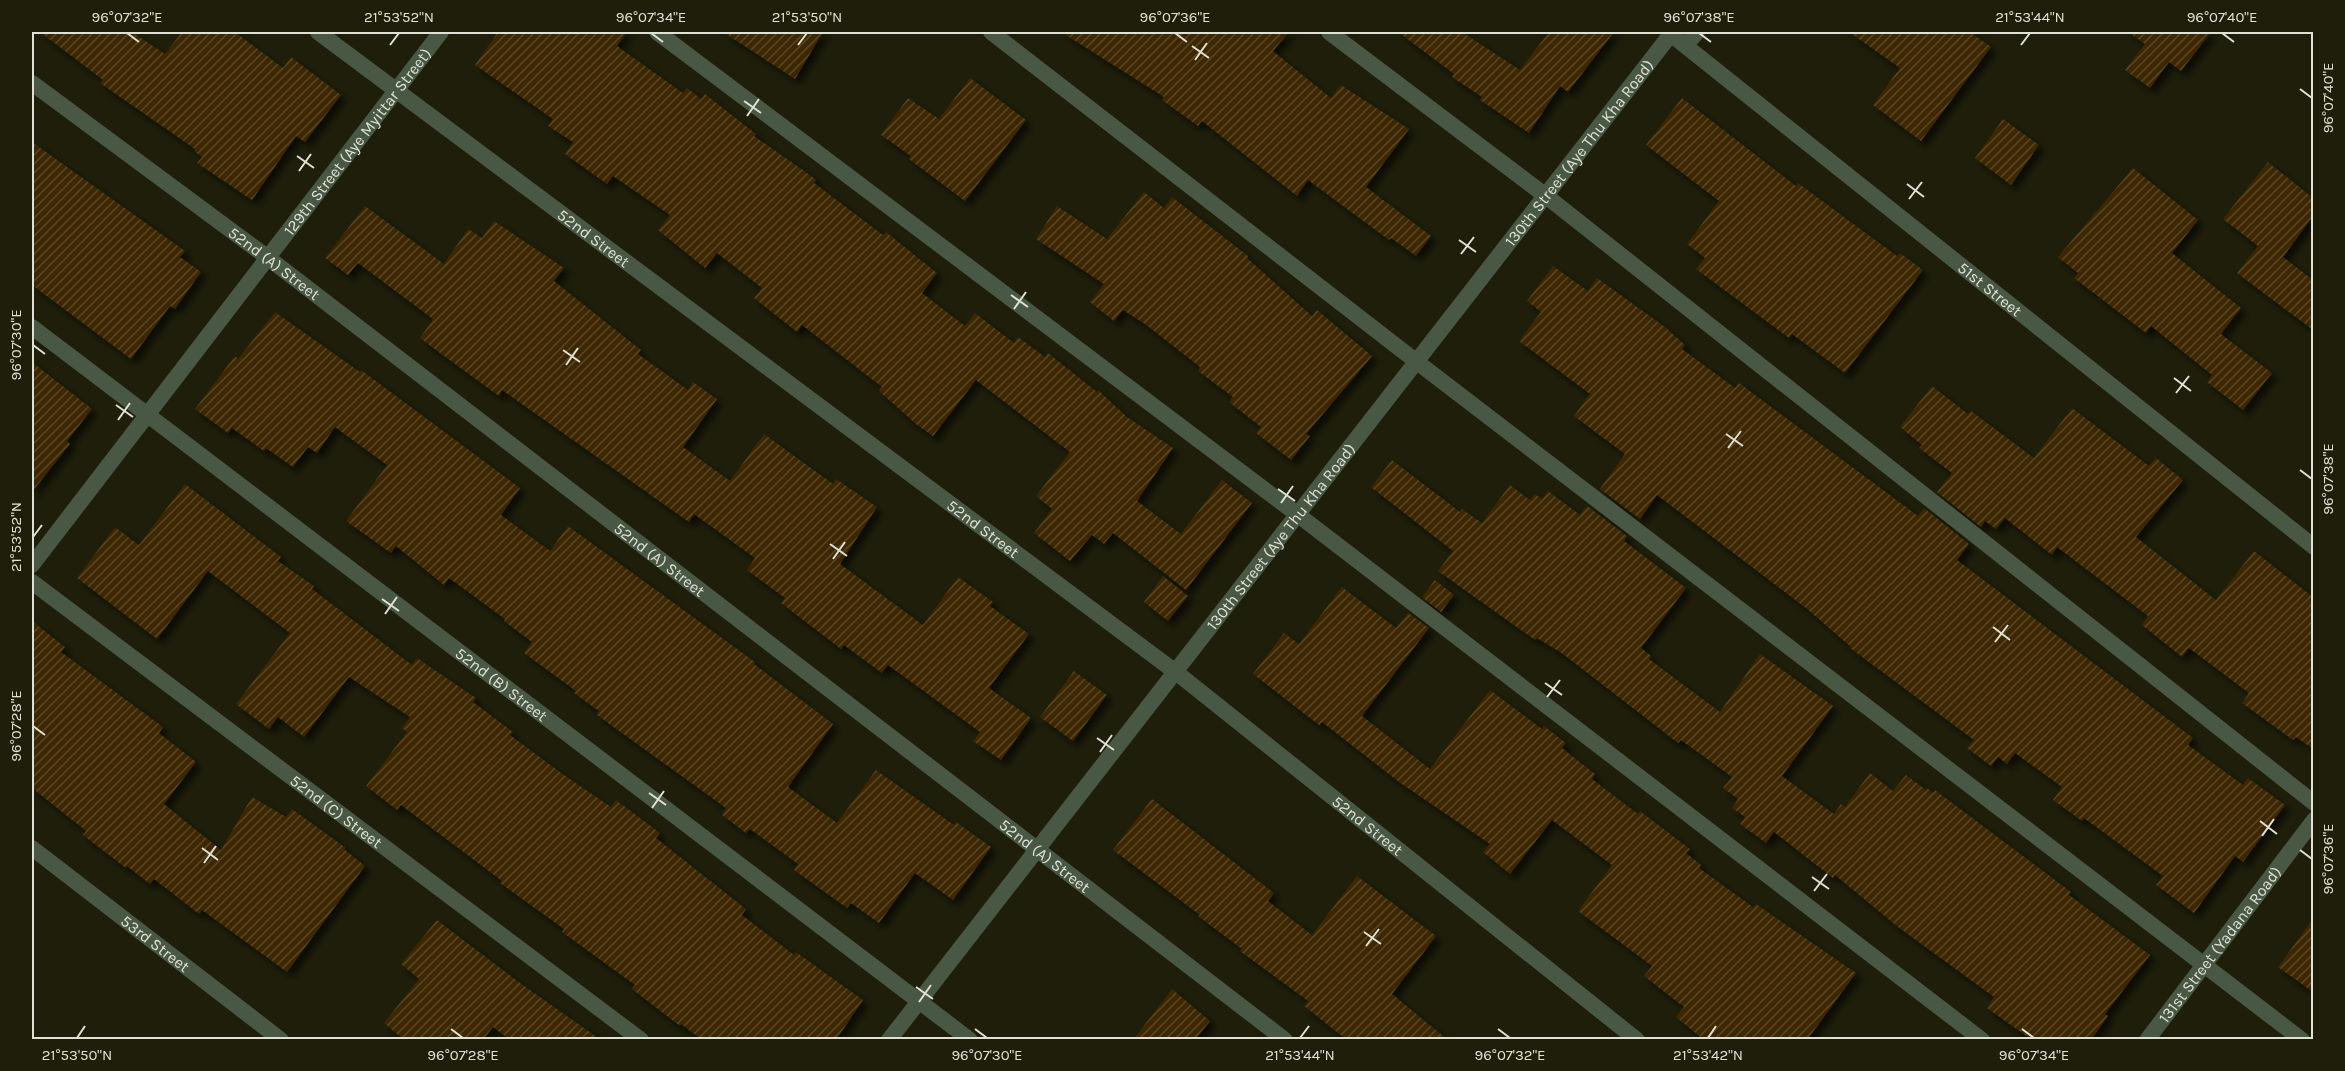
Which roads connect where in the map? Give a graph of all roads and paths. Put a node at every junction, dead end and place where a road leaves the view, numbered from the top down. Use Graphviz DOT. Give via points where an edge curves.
graph roads {
  1 [pos="318,32"];
  2 [pos="441,32"];
  3 [pos="657,32"];
  4 [pos="992,32"];
  5 [pos="1329,32"];
  6 [pos="1697,32"];
  7 [pos="1670,33"];
  8 [pos="1686,45"];
  9 [pos="32,83"];
  10 [pos="396,90"];
  11 [pos="1546,196"];
  12 [pos="267,257"];
  13 [pos="32,327"];
  14 [pos="1417,362"];
  15 [pos="147,412"];
  16 [pos="1298,514"];
  17 [pos="2313,547"];
  18 [pos="32,565"];
  19 [pos="32,582"];
  20 [pos="1177,673"];
  21 [pos="2313,803"];
  22 [pos="2313,820"];
  23 [pos="32,848"];
  24 [pos="1039,848"];
  25 [pos="2205,964"];
  26 [pos="920,1000"];
  27 [pos="281,1040"];
  28 [pos="641,1040"];
  29 [pos="889,1040"];
  30 [pos="970,1040"];
  31 [pos="1285,1040"];
  32 [pos="1637,1040"];
  33 [pos="1982,1040"];
  34 [pos="2147,1040"];
  35 [pos="2302,1040"];
  1 -- 10 [label="street, 52nd Street"];
  2 -- 10 [label="street, 129th Street (Aye Myittar Street)"];
  3 -- 16 [label="street"];
  4 -- 14 [label="street"];
  5 -- 11 [label="street"];
  6 -- 8 [label="street"];
  7 -- 8 [label="street, 51st Street"];
  7 -- 11 [label="street, 130th Street (Aye Thu Kha Road)"];
  8 -- 17 [label="street, 51st Street"];
  9 -- 12 [label="street, 52nd (A) Street"];
  10 -- 12 [label="street, 129th Street (Aye Myittar Street)"];
  10 -- 20 [label="street, 52nd Street"];
  11 -- 14 [label="street, 130th Street (Aye Thu Kha Road)"];
  11 -- 21 [label="street"];
  12 -- 15 [label="street, 129th Street (Aye Myittar Street)"];
  12 -- 24 [label="street, 52nd (A) Street"];
  13 -- 15 [label="street, 52nd (B) Street"];
  14 -- 16 [label="street, 130th Street (Aye Thu Kha Road)"];
  14 -- 25 [label="street"];
  15 -- 18 [label="street, 129th Street (Aye Myittar Street)"];
  15 -- 26 [label="street, 52nd (B) Street"];
  16 -- 20 [label="street, 130th Street (Aye Thu Kha Road)"];
  16 -- 33 [label="street"];
  19 -- 28 [label="street, 52nd (C) Street"];
  20 -- 24 [label="street, 130th Street (Aye Thu Kha Road)"];
  20 -- 32 [label="street, 52nd Street"];
  22 -- 25 [label="street, 131st Street (Yadana Road)"];
  23 -- 27 [label="street, 53rd Street"];
  24 -- 26 [label="street, 130th Street (Aye Thu Kha Road)"];
  24 -- 31 [label="street, 52nd (A) Street"];
  25 -- 34 [label="street, 131st Street (Yadana Road)"];
  25 -- 35 [label="street"];
  26 -- 29 [label="street, 130th Street (Aye Thu Kha Road)"];
  26 -- 30 [label="street, 52nd (B) Street"];
}
